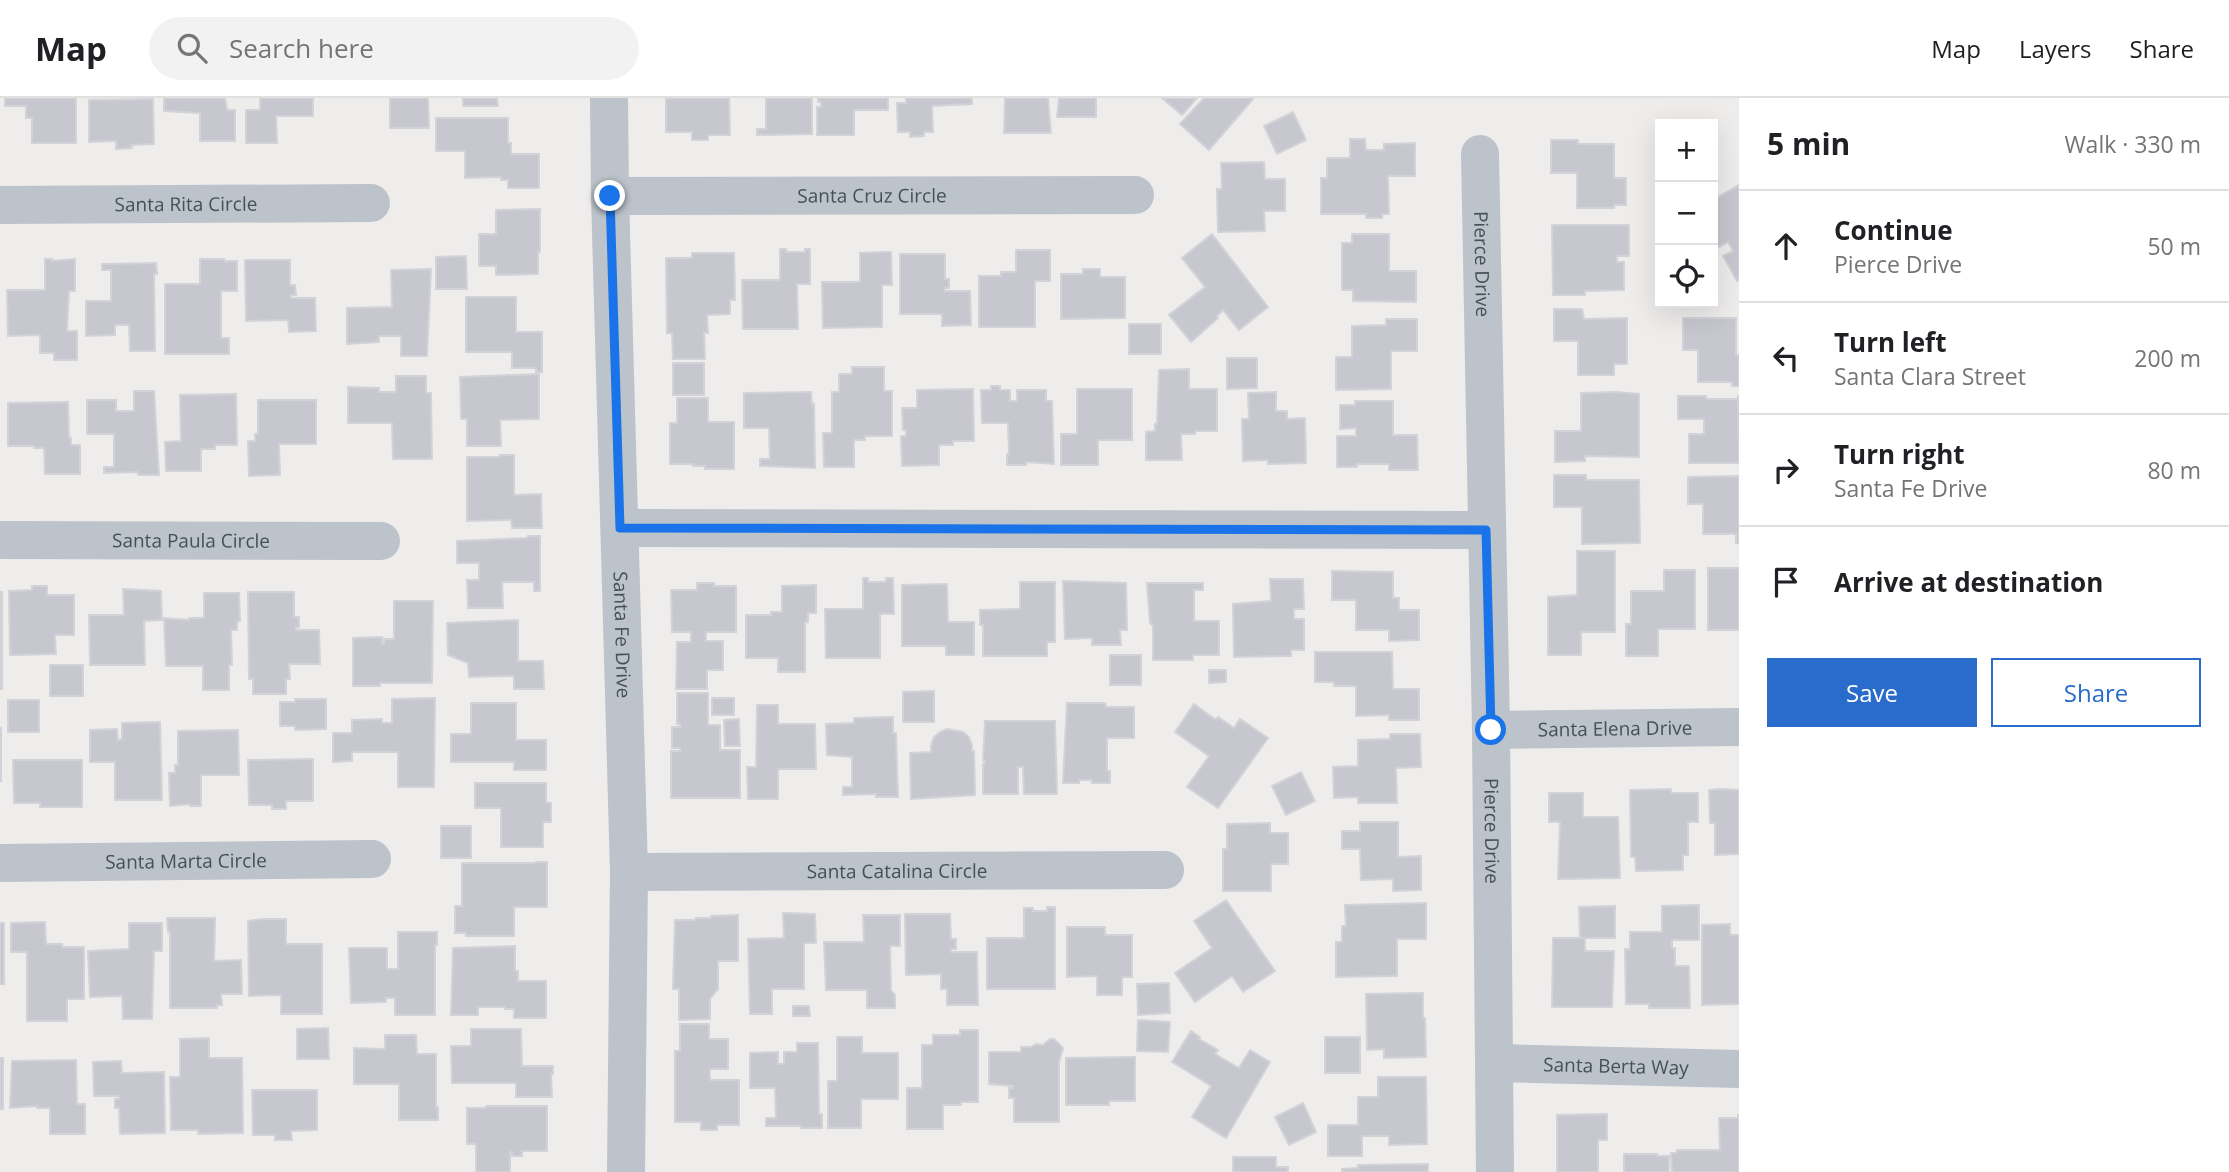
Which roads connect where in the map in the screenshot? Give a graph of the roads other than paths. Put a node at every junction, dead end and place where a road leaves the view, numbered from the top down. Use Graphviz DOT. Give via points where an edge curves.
graph roads {
  1 [pos="609,98"];
  2 [pos="1480,154"];
  3 [pos="1135,195"];
  4 [pos="610,196"];
  5 [pos="371,203"];
  6 [pos="0,205"];
  7 [pos="620,528"];
  8 [pos="1486,530"];
  9 [pos="0,540"];
  10 [pos="381,541"];
  11 [pos="1739,727"];
  12 [pos="1491,730"];
  13 [pos="372,859"];
  14 [pos="0,863"];
  15 [pos="1165,870"];
  16 [pos="629,872"];
  17 [pos="1494,1063"];
  18 [pos="1739,1069"];
  19 [pos="626,1172"];
  20 [pos="1494,1172"];
  1 -- 4 [label="street, Santa Fe Drive"];
  2 -- 8 [label="street, Pierce Drive"];
  3 -- 4 [label="street, Santa Cruz Circle"];
  4 -- 7 [label="street, Santa Fe Drive"];
  5 -- 6 [label="street, Santa Rita Circle"];
  7 -- 8 [label="street"];
  7 -- 16 [label="street, Santa Fe Drive"];
  8 -- 12 [label="street, Pierce Drive"];
  9 -- 10 [label="street, Santa Paula Circle"];
  11 -- 12 [label="street, Santa Elena Drive"];
  12 -- 17 [label="street, Pierce Drive"];
  13 -- 14 [label="street, Santa Marta Circle"];
  15 -- 16 [label="street, Santa Catalina Circle"];
  16 -- 19 [label="street, Santa Fe Drive"];
  17 -- 18 [label="street, Santa Berta Way"];
  17 -- 20 [label="street, Pierce Drive"];
}
